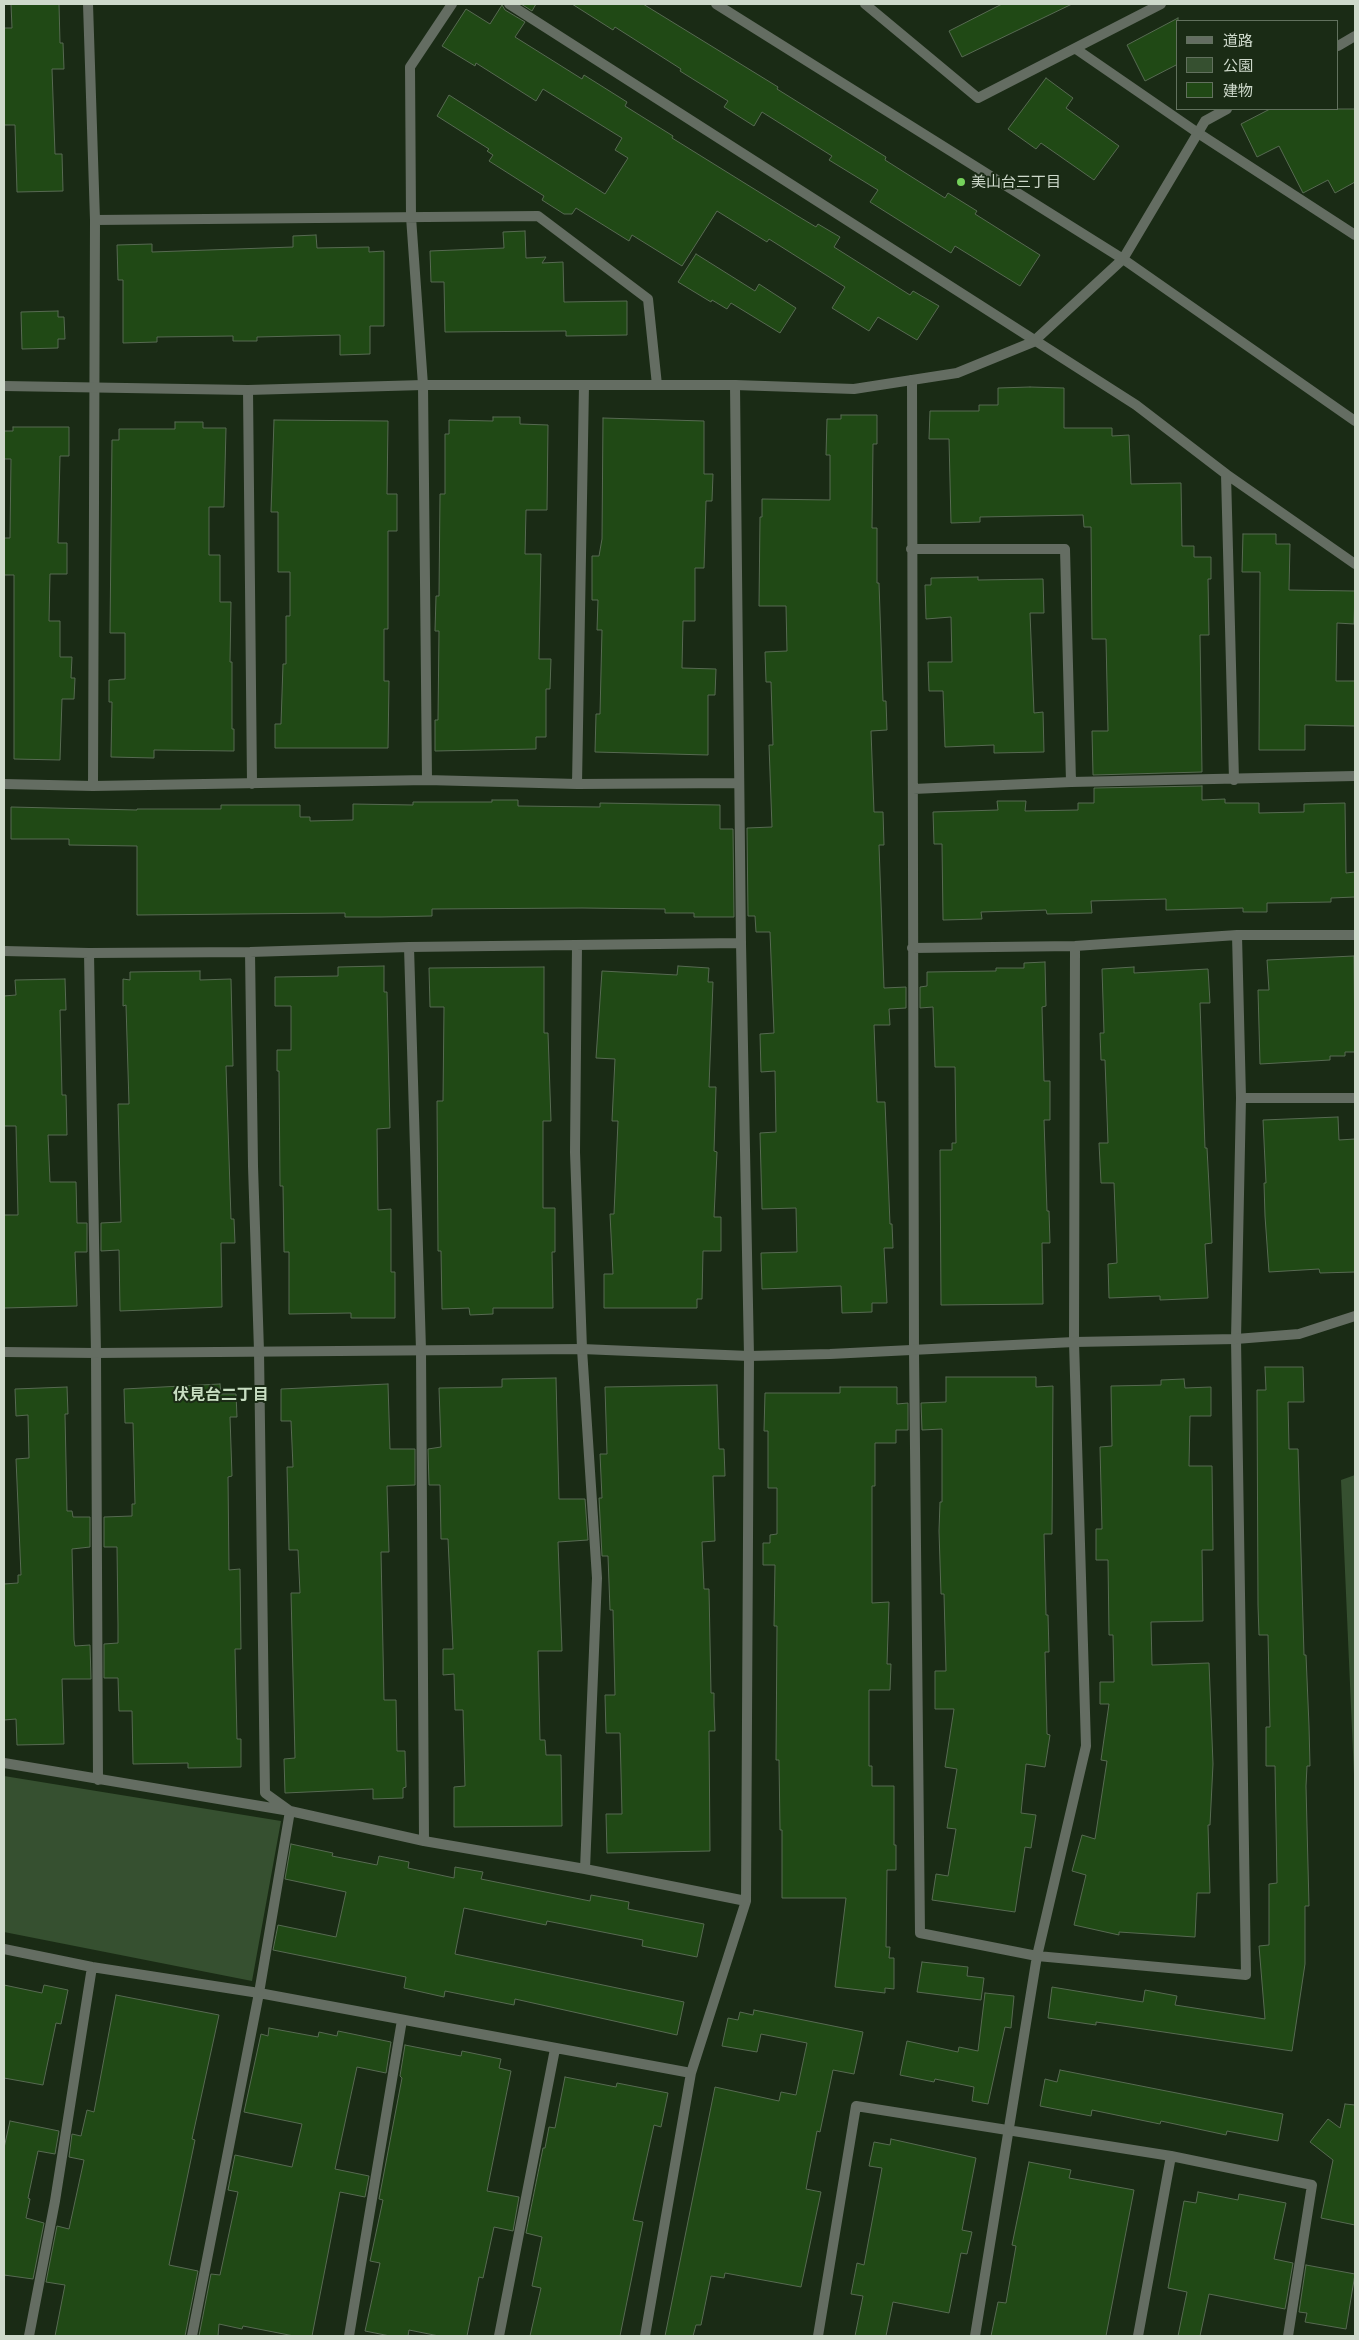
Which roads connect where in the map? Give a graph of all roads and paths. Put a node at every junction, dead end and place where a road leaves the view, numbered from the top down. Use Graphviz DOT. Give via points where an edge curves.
graph roads {
  1 [pos="88,4"];
  2 [pos="452,4"];
  3 [pos="509,4"];
  4 [pos="716,4"];
  5 [pos="866,4"];
  6 [pos="1161,4"];
  7 [pos="1355,36"];
  8 [pos="1339,45"];
  9 [pos="1076,49"];
  10 [pos="1225,110"];
  11 [pos="1198,133"];
  12 [pos="411,217"];
  13 [pos="95,220"];
  14 [pos="1355,234"];
  15 [pos="1123,260"];
  16 [pos="1035,340"];
  17 [pos="912,380"];
  18 [pos="423,385"];
  19 [pos="584,385"];
  20 [pos="657,385"];
  21 [pos="735,385"];
  22 [pos="4,386"];
  23 [pos="93,387"];
  24 [pos="248,390"];
  25 [pos="1355,421"];
  26 [pos="1226,474"];
  27 [pos="911,549"];
  28 [pos="1355,564"];
  29 [pos="1355,775"];
  30 [pos="427,780"];
  31 [pos="1234,780"];
  32 [pos="1071,782"];
  33 [pos="739,783"];
  34 [pos="4,784"];
  35 [pos="252,784"];
  36 [pos="578,784"];
  37 [pos="93,786"];
  38 [pos="912,789"];
  39 [pos="1237,935"];
  40 [pos="1355,935"];
  41 [pos="741,944"];
  42 [pos="576,945"];
  43 [pos="1075,946"];
  44 [pos="410,947"];
  45 [pos="912,948"];
  46 [pos="4,951"];
  47 [pos="250,952"];
  48 [pos="89,953"];
  49 [pos="1240,1098"];
  50 [pos="1355,1098"];
  51 [pos="1355,1316"];
  52 [pos="1236,1339"];
  53 [pos="1074,1342"];
  54 [pos="582,1349"];
  55 [pos="421,1350"];
  56 [pos="259,1351"];
  57 [pos="914,1351"];
  58 [pos="4,1352"];
  59 [pos="96,1353"];
  60 [pos="749,1356"];
  61 [pos="4,1763"];
  62 [pos="98,1780"];
  63 [pos="290,1811"];
  64 [pos="424,1841"];
  65 [pos="585,1869"];
  66 [pos="746,1901"];
  67 [pos="4,1949"];
  68 [pos="1037,1956"];
  69 [pos="92,1967"];
  70 [pos="260,1992"];
  71 [pos="402,2020"];
  72 [pos="555,2049"];
  73 [pos="691,2073"];
  74 [pos="1010,2131"];
  75 [pos="1171,2156"];
  76 [pos="29,2336"];
  77 [pos="192,2336"];
  78 [pos="349,2336"];
  79 [pos="499,2336"];
  80 [pos="645,2336"];
  81 [pos="818,2336"];
  82 [pos="976,2336"];
  83 [pos="1138,2336"];
  84 [pos="1288,2336"];
  1 -- 13 [label="street"];
  2 -- 12 [label="street" via="410,66"];
  3 -- 16 [label="street"];
  4 -- 15 [label="street"];
  5 -- 9 [label="street" via="978,98"];
  6 -- 9 [label="street"];
  7 -- 8 [label="street"];
  9 -- 11 [label="street"];
  10 -- 11 [label="street" via="1206,121"];
  11 -- 14 [label="street"];
  11 -- 15 [label="street"];
  12 -- 13 [label="street"];
  12 -- 18 [label="street"];
  12 -- 20 [label="street" via="538,216 648,299"];
  13 -- 23 [label="street"];
  15 -- 16 [label="street"];
  15 -- 25 [label="street"];
  16 -- 17 [label="street" via="957,373"];
  16 -- 26 [label="street" via="1136,405"];
  17 -- 21 [label="street" via="854,389"];
  17 -- 27 [label="street"];
  18 -- 19 [label="street"];
  18 -- 24 [label="street"];
  18 -- 30 [label="street"];
  19 -- 20 [label="street"];
  19 -- 36 [label="street"];
  20 -- 21 [label="street"];
  21 -- 33 [label="street"];
  22 -- 23 [label="street"];
  23 -- 24 [label="street"];
  23 -- 37 [label="street"];
  24 -- 35 [label="street"];
  26 -- 28 [label="street"];
  26 -- 31 [label="street"];
  27 -- 32 [label="street" via="1065,549"];
  27 -- 38 [label="street"];
  29 -- 31 [label="street"];
  30 -- 35 [label="street"];
  30 -- 36 [label="street"];
  31 -- 32 [label="street"];
  32 -- 38 [label="street"];
  33 -- 36 [label="street"];
  33 -- 41 [label="street"];
  34 -- 37 [label="street"];
  35 -- 37 [label="street"];
  38 -- 45 [label="street"];
  39 -- 40 [label="street"];
  39 -- 43 [label="street"];
  39 -- 49 [label="street"];
  41 -- 42 [label="street"];
  41 -- 60 [label="street"];
  42 -- 44 [label="street"];
  42 -- 54 [label="street" via="575,1152"];
  43 -- 45 [label="street"];
  43 -- 53 [label="street"];
  44 -- 47 [label="street"];
  44 -- 55 [label="street"];
  45 -- 57 [label="street"];
  46 -- 48 [label="street"];
  47 -- 48 [label="street"];
  47 -- 56 [label="street"];
  48 -- 59 [label="street"];
  49 -- 50 [label="street"];
  49 -- 52 [label="street"];
  51 -- 52 [label="street" via="1299,1334"];
  52 -- 53 [label="street"];
  52 -- 68 [label="street" via="1246,1975"];
  53 -- 57 [label="street"];
  53 -- 68 [label="street" via="1086,1746"];
  54 -- 55 [label="street"];
  54 -- 60 [label="street"];
  54 -- 65 [label="street" via="597,1578"];
  55 -- 56 [label="street"];
  55 -- 64 [label="street"];
  56 -- 59 [label="street"];
  56 -- 63 [label="street" via="265,1793"];
  57 -- 60 [label="street"];
  57 -- 68 [label="street" via="920,1933"];
  58 -- 59 [label="street"];
  59 -- 62 [label="street"];
  60 -- 66 [label="street"];
  61 -- 62 [label="street"];
  62 -- 63 [label="street"];
  63 -- 64 [label="street"];
  63 -- 70 [label="street"];
  64 -- 65 [label="street"];
  65 -- 66 [label="street"];
  66 -- 73 [label="street"];
  67 -- 69 [label="street"];
  68 -- 74 [label="street"];
  69 -- 70 [label="street"];
  69 -- 76 [label="street" via="55,2202"];
  70 -- 71 [label="street"];
  70 -- 77 [label="street"];
  71 -- 72 [label="street"];
  71 -- 78 [label="street"];
  72 -- 73 [label="street"];
  72 -- 79 [label="street"];
  73 -- 80 [label="street"];
  74 -- 75 [label="street"];
  74 -- 81 [label="street" via="856,2106"];
  74 -- 82 [label="street"];
  75 -- 83 [label="street"];
  75 -- 84 [label="street" via="1312,2185"];
}
